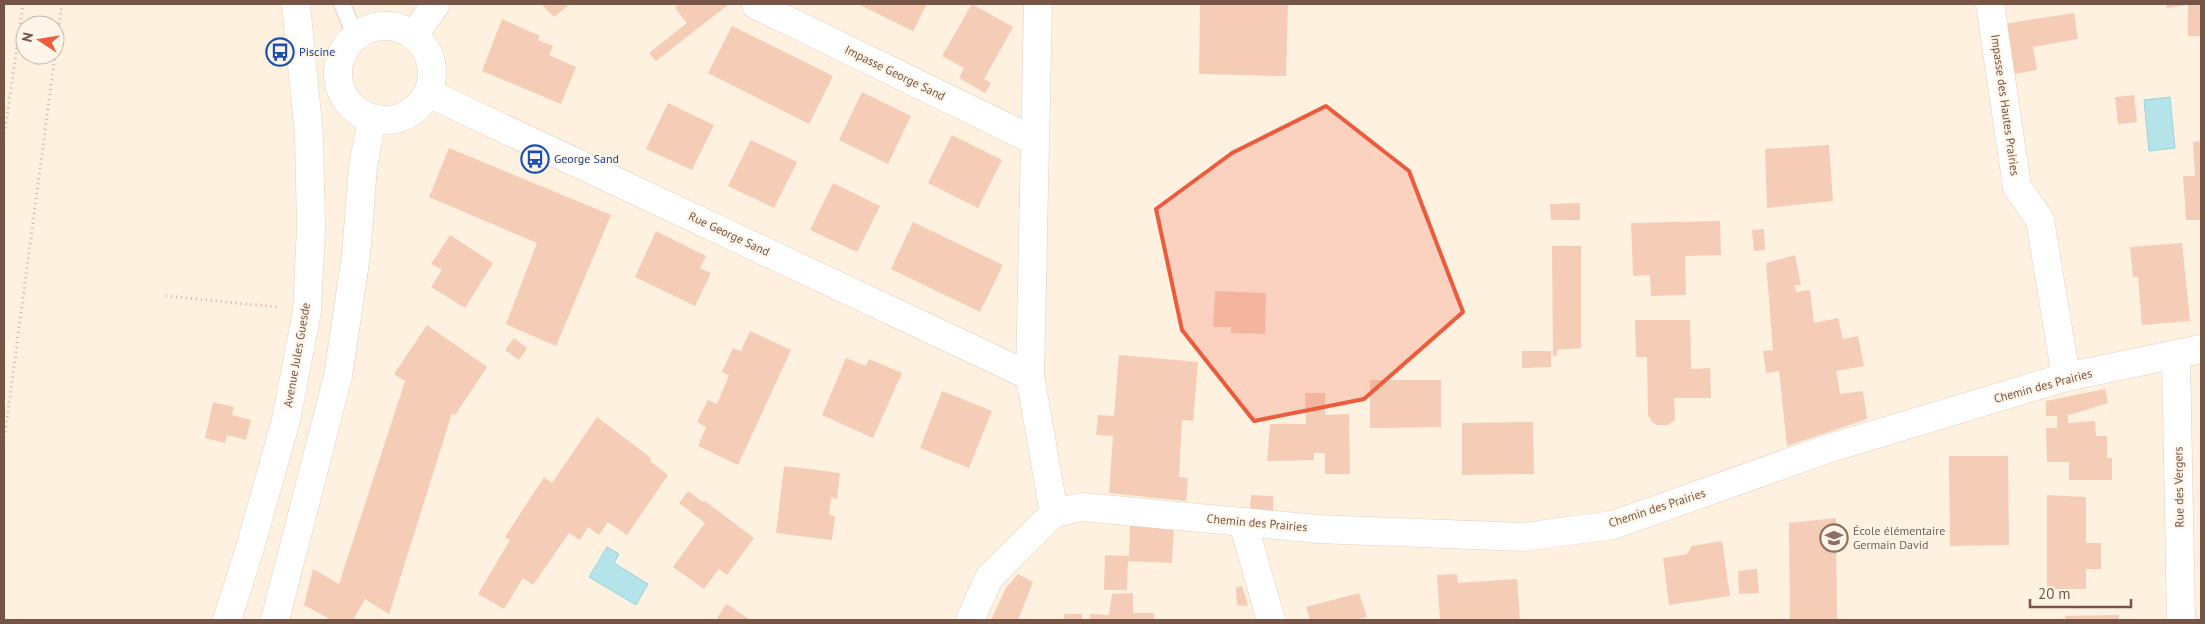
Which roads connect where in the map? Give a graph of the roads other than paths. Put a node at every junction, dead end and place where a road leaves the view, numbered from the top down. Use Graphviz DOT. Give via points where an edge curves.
graph roads {
  1 [pos="296,4"];
  2 [pos="342,4"];
  3 [pos="436,4"];
  4 [pos="1038,4"];
  5 [pos="1990,4"];
  6 [pos="756,5"];
  7 [pos="355,35"];
  8 [pos="414,35"];
  9 [pos="428,93"];
  10 [pos="372,118"];
  11 [pos="1034,141"];
  12 [pos="2189,352"];
  13 [pos="1030,376"];
  14 [pos="2066,377"];
  15 [pos="1054,512"];
  16 [pos="1243,522"];
  17 [pos="227,620"];
  18 [pos="275,620"];
  19 [pos="970,620"];
  20 [pos="1271,620"];
  21 [pos="2181,620"];
  1 -- 17 [label="street, Avenue Jules Guesde" via="309,135 311,228 306,310 286,420"];
  2 -- 7 [label="lane"];
  3 -- 8 [label="street"];
  4 -- 11 [label="street"];
  5 -- 14 [label="street, Impasse des Hautes Prairies" via="2017,187 2040,220"];
  6 -- 11 [label="street, Impasse George Sand"];
  7 -- 8 [label="street" via="384,26 400,28"];
  7 -- 10 [label="street" via="339,60 340,89 358,112"];
  8 -- 9 [label="street" via="425,47 431,61"];
  9 -- 10 [label="street" via="411,113 386,120"];
  9 -- 13 [label="street, Rue George Sand"];
  10 -- 18 [label="street" via="363,166 356,256 338,376"];
  11 -- 13 [label="street"];
  12 -- 14 [label="street, Chemin des Prairies"];
  12 -- 21 [label="street, Rue des Vergers"];
  13 -- 15 [label="street"];
  14 -- 16 [label="street, Chemin des Prairies" via="1830,448 1613,525 1523,537 1318,529"];
  15 -- 16 [label="street, Chemin des Prairies" via="1082,507"];
  15 -- 19 [label="street" via="990,578"];
  16 -- 20 [label="street"];
}
